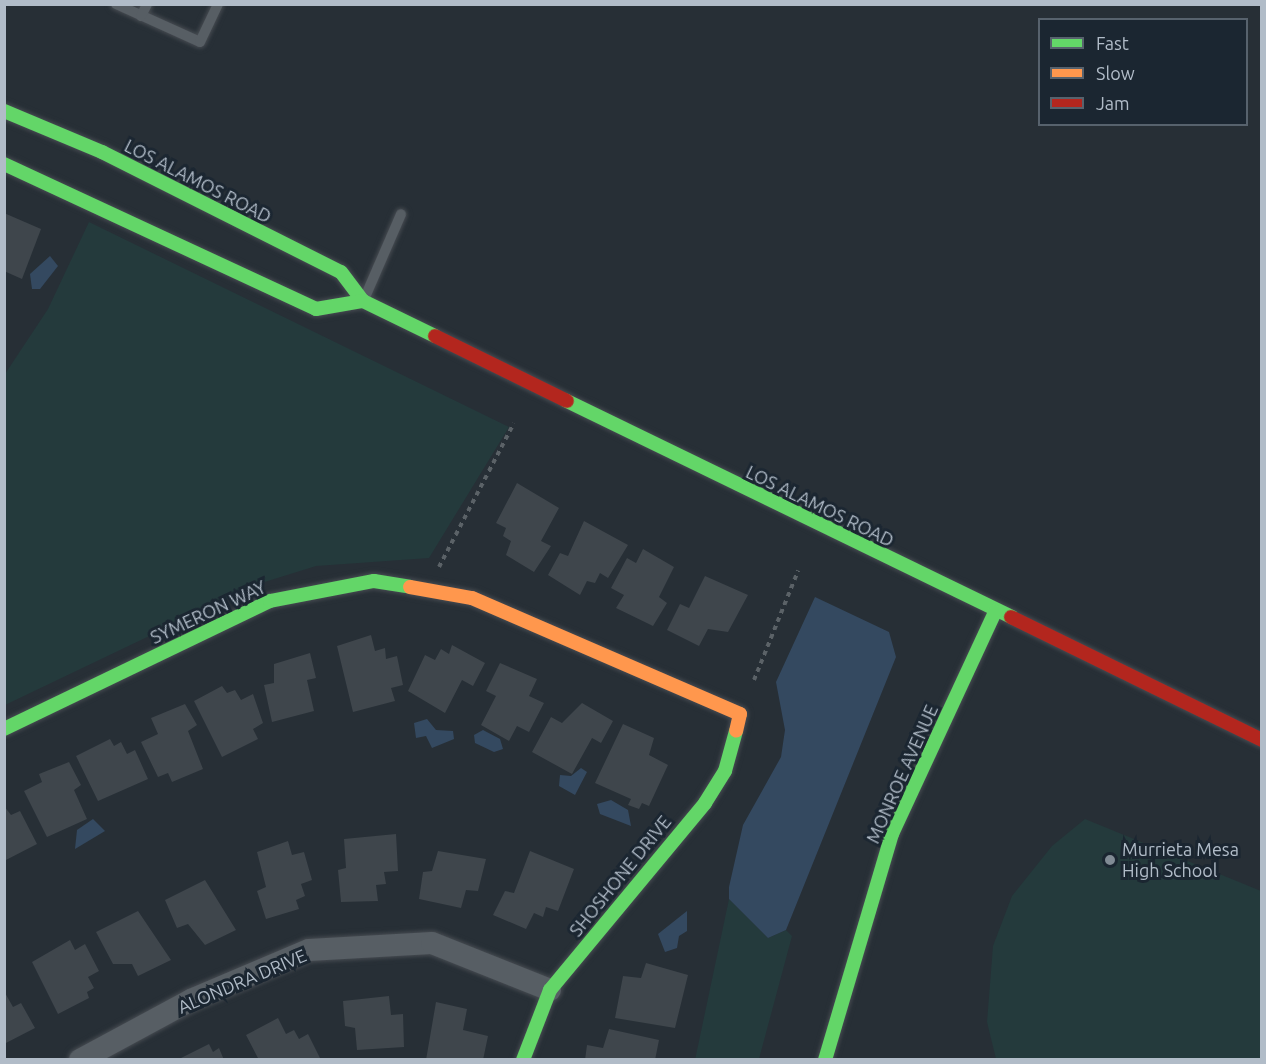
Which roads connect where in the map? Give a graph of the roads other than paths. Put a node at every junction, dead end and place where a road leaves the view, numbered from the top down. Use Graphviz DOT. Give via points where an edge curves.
graph roads {
  1 [pos="116,4"];
  2 [pos="147,4"];
  3 [pos="218,4"];
  4 [pos="141,16"];
  5 [pos="4,111"];
  6 [pos="4,164"];
  7 [pos="401,214"];
  8 [pos="363,301"];
  9 [pos="995,612"];
  10 [pos="740,714"];
  11 [pos="4,729"];
  12 [pos="1262,740"];
  13 [pos="550,990"];
  14 [pos="82,1059"];
  15 [pos="523,1059"];
  16 [pos="825,1059"];
  1 -- 4 [label="lane"];
  2 -- 4 [label="lane"];
  3 -- 4 [label="lane" via="200,42"];
  5 -- 8 [label="main road, LOS ALAMOS ROAD" via="102,152 341,272"];
  6 -- 8 [label="main road" via="316,309"];
  7 -- 8 [label="lane"];
  8 -- 9 [label="main road, LOS ALAMOS ROAD"];
  9 -- 12 [label="main road, LOS ALAMOS ROAD"];
  9 -- 16 [label="main road, MONROE AVENUE" via="892,834"];
  10 -- 11 [label="main road, SYMERON WAY" via="472,598 374,581 270,601"];
  10 -- 13 [label="main road, SHOSHONE DRIVE" via="724,771 705,803"];
  13 -- 14 [label="street, ALONDRA DRIVE" via="432,943 309,950 190,1000"];
  13 -- 15 [label="main road, SHOSHONE DRIVE"];
}
